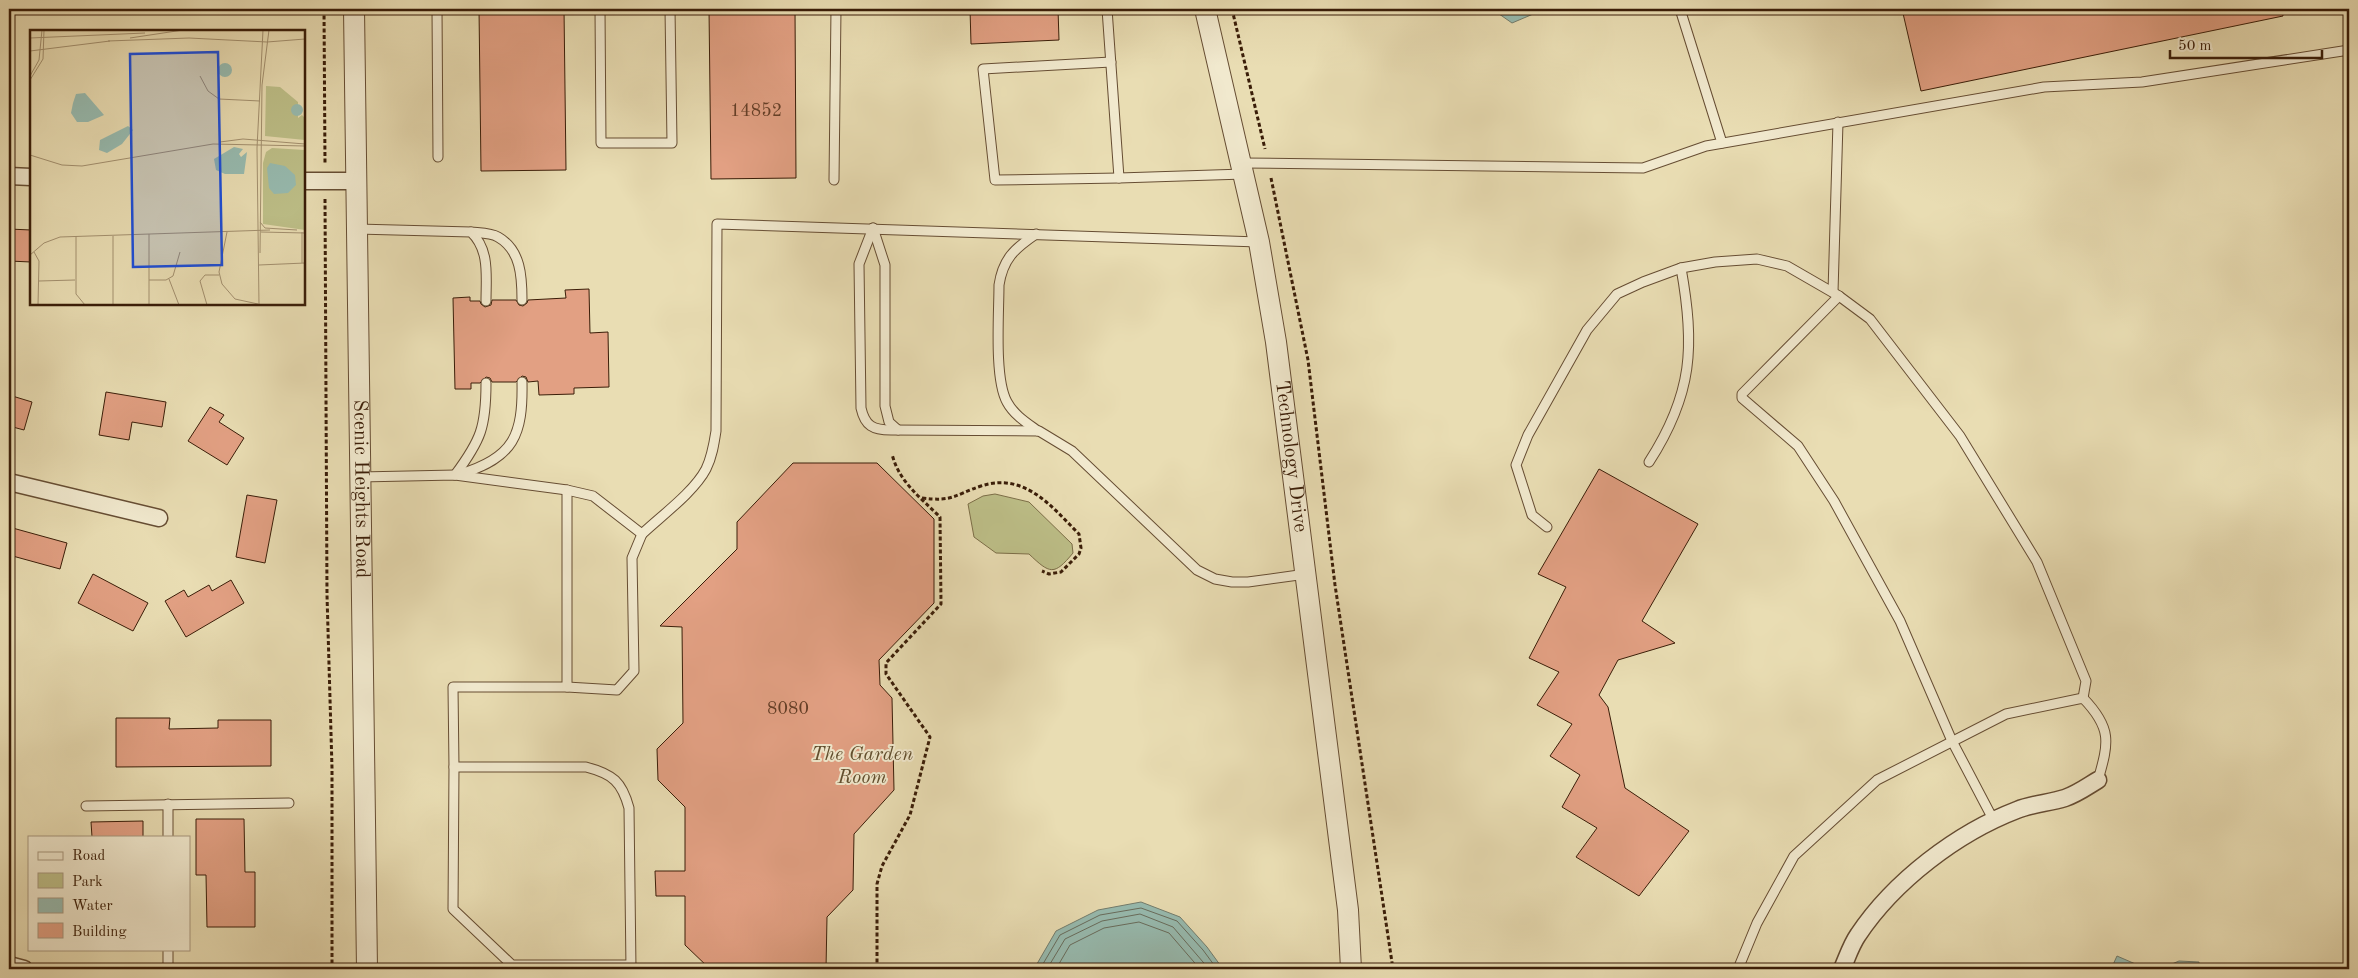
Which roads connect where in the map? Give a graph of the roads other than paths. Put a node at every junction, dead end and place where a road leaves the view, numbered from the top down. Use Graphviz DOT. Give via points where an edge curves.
graph roads {
  1 [pos="354,9"];
  2 [pos="437,9"];
  3 [pos="600,9"];
  4 [pos="670,9"];
  5 [pos="836,9"];
  6 [pos="1107,9"];
  7 [pos="1205,9"];
  8 [pos="1680,9"];
  9 [pos="2349,50"];
  10 [pos="1111,62"];
  11 [pos="1838,122"];
  12 [pos="1722,143"];
  13 [pos="438,157"];
  14 [pos="1243,169"];
  15 [pos="9,176"];
  16 [pos="30,177"];
  17 [pos="1119,178"];
  18 [pos="834,180"];
  19 [pos="305,181"];
  20 [pos="357,181"];
  21 [pos="357,228"];
  22 [pos="873,228"];
  23 [pos="471,232"];
  24 [pos="1036,234"];
  25 [pos="1259,242"];
  26 [pos="1681,268"];
  27 [pos="1836,294"];
  28 [pos="486,300"];
  29 [pos="522,300"];
  30 [pos="522,382"];
  31 [pos="486,383"];
  32 [pos="898,430"];
  33 [pos="1038,431"];
  34 [pos="1649,462"];
  35 [pos="455,475"];
  36 [pos="359,477"];
  37 [pos="9,482"];
  38 [pos="567,490"];
  39 [pos="159,518"];
  40 [pos="1547,527"];
  41 [pos="642,534"];
  42 [pos="1306,574"];
  43 [pos="567,687"];
  44 [pos="2083,698"];
  45 [pos="1952,741"];
  46 [pos="454,767"];
  47 [pos="2098,780"];
  48 [pos="289,803"];
  49 [pos="168,804"];
  50 [pos="86,806"];
  51 [pos="1994,820"];
  52 [pos="168,836"];
  53 [pos="1348,910"];
  54 [pos="168,950"];
  55 [pos="9,965"];
  56 [pos="631,967"];
  57 [pos="24,969"];
  58 [pos="168,969"];
  59 [pos="367,969"];
  60 [pos="1351,969"];
  61 [pos="1363,969"];
  62 [pos="1738,969"];
  63 [pos="1842,969"];
  1 -- 20 [label="street, Scenic Heights Road"];
  2 -- 13 [label="lane"];
  3 -- 4 [label="lane" via="601,143 672,143"];
  5 -- 18 [label="lane"];
  6 -- 10 [label="lane"];
  7 -- 14 [label="street, Technology Drive"];
  8 -- 12 [label="lane"];
  9 -- 11 [label="lane" via="2142,82 2044,87"];
  10 -- 17 [label="lane"];
  10 -- 17 [label="lane" via="983,69 994,180"];
  11 -- 12 [label="lane"];
  11 -- 27 [label="lane"];
  12 -- 14 [label="lane" via="1644,168 1268,164"];
  14 -- 17 [label="lane"];
  14 -- 25 [label="street, Technology Drive"];
  15 -- 16 [label="street"];
  19 -- 20 [label="street"];
  20 -- 21 [label="street, Scenic Heights Road"];
  21 -- 23 [label="lane"];
  21 -- 36 [label="street, Scenic Heights Road"];
  22 -- 24 [label="lane"];
  22 -- 32 [label="lane" via="886,265 885,406 889,422"];
  22 -- 32 [label="lane" via="860,264 861,408 864,421 870,427"];
  22 -- 41 [label="lane" via="717,224 716,431 712,451 705,470 692,486"];
  23 -- 28 [label="lane" via="480,241 485,260"];
  23 -- 29 [label="lane" via="497,236 512,248 522,273"];
  24 -- 25 [label="lane"];
  24 -- 33 [label="lane" via="1009,256 1001,269 999,286 1001,385 1016,414"];
  25 -- 42 [label="street, Technology Drive" via="1276,342"];
  26 -- 27 [label="lane" via="1757,259 1787,266"];
  26 -- 34 [label="lane" via="1690,336 1689,368 1666,435"];
  26 -- 40 [label="lane" via="1617,294 1587,330 1528,435 1516,465 1532,515"];
  27 -- 44 [label="lane" via="1870,319 1960,436 2037,562 2086,681"];
  27 -- 45 [label="lane" via="1742,394 1742,398 1798,446 1834,501 1900,621"];
  30 -- 35 [label="lane" via="518,431 503,454 483,467"];
  31 -- 35 [label="lane" via="484,427 473,452"];
  32 -- 33 [label="lane"];
  33 -- 42 [label="lane" via="1072,451 1197,570 1232,582"];
  35 -- 36 [label="lane"];
  35 -- 38 [label="lane"];
  36 -- 59 [label="street, Scenic Heights Road"];
  37 -- 39 [label="street"];
  38 -- 41 [label="lane" via="593,496"];
  38 -- 43 [label="lane"];
  41 -- 43 [label="lane" via="632,558 634,671 617,690"];
  42 -- 53 [label="street, Technology Drive"];
  43 -- 46 [label="lane" via="453,687"];
  44 -- 45 [label="lane" via="2006,714"];
  44 -- 47 [label="lane" via="2105,727 2106,750"];
  45 -- 51 [label="lane"];
  45 -- 62 [label="lane" via="1877,780 1794,856 1757,924"];
  46 -- 56 [label="lane" via="453,909 512,966"];
  46 -- 56 [label="lane" via="586,767 602,771 616,780 625,792 629,808"];
  47 -- 51 [label="street" via="2067,798 2018,810"];
  48 -- 49 [label="lane"];
  49 -- 50 [label="lane"];
  49 -- 52 [label="lane"];
  51 -- 63 [label="street" via="1930,858 1894,892 1857,935"];
  53 -- 60 [label="street, Technology Drive"];
  53 -- 61 [label="street, Technology Drive"];
  54 -- 58 [label="lane"];
  55 -- 57 [label="street"];
}
